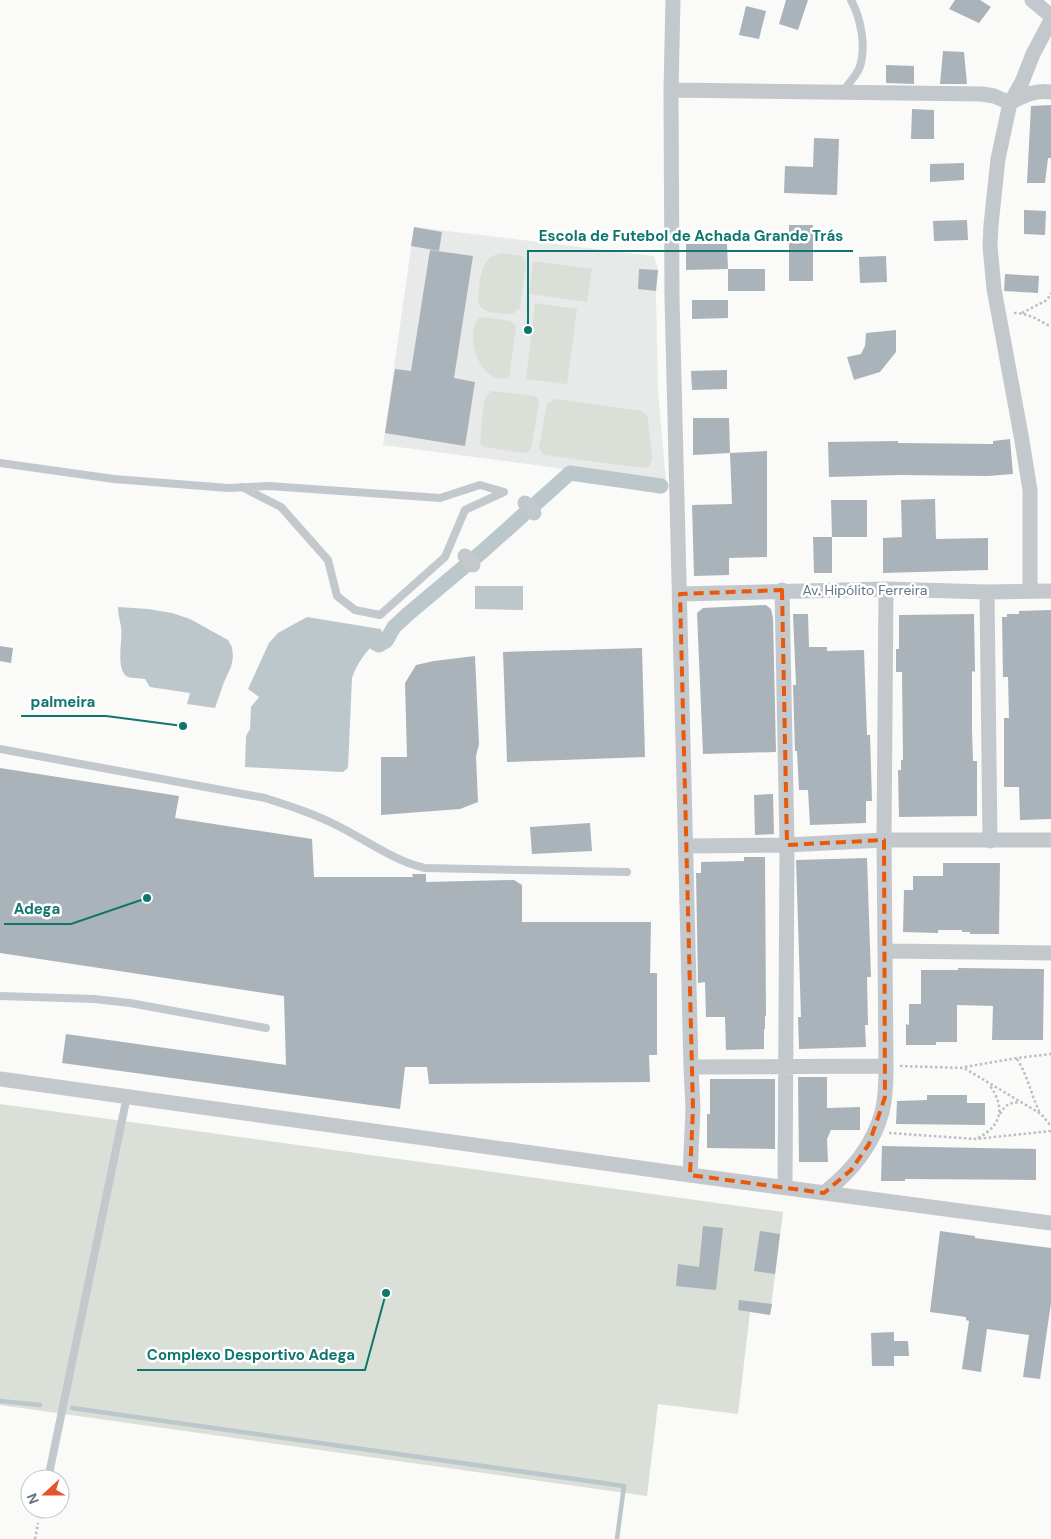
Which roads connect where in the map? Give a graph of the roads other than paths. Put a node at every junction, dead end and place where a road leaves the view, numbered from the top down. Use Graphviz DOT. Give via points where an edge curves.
graph roads {
  1 [pos="673,0"];
  2 [pos="851,0"];
  3 [pos="859,0"];
  4 [pos="1032,0"];
  5 [pos="856,9"];
  6 [pos="1051,16"];
  7 [pos="1051,20"];
  8 [pos="671,90"];
  9 [pos="843,92"];
  10 [pos="1051,92"];
  11 [pos="1010,103"];
  12 [pos="0,464"];
  13 [pos="242,487"];
  14 [pos="886,589"];
  15 [pos="782,590"];
  16 [pos="1051,591"];
  17 [pos="987,592"];
  18 [pos="1030,592"];
  19 [pos="680,594"];
  20 [pos="0,749"];
  21 [pos="884,840"];
  22 [pos="990,840"];
  23 [pos="1051,840"];
  24 [pos="787,845"];
  25 [pos="686,846"];
  26 [pos="627,872"];
  27 [pos="886,950"];
  28 [pos="1051,953"];
  29 [pos="0,996"];
  30 [pos="266,1028"];
  31 [pos="690,1066"];
  32 [pos="787,1066"];
  33 [pos="886,1066"];
  34 [pos="0,1079"];
  35 [pos="127,1096"];
  36 [pos="690,1175"];
  37 [pos="785,1187"];
  38 [pos="824,1193"];
  39 [pos="1051,1222"];
  40 [pos="50,1469"];
  1 -- 8 [label="street"];
  2 -- 5 [label="lane"];
  3 -- 5 [label="lane"];
  4 -- 6 [label="street"];
  5 -- 9 [label="lane" via="862,51 859,69"];
  7 -- 11 [label="street"];
  8 -- 9 [label="street"];
  8 -- 19 [label="street" via="672,297"];
  9 -- 11 [label="street" via="982,94"];
  10 -- 11 [label="street" via="1033,92"];
  11 -- 18 [label="street" via="998,159 991,218 992,268 998,319 1030,490"];
  12 -- 13 [label="lane" via="114,479"];
  13 -- 13 [label="lane" via="440,498 480,485 504,492 465,510 445,558 380,615 355,610 337,596 328,560 280,507"];
  14 -- 15 [label="street, Av. Hipólito Ferreira"];
  14 -- 17 [label="street, Av. Hipólito Ferreira"];
  14 -- 21 [label="street"];
  15 -- 19 [label="street, Av. Hipólito Ferreira"];
  15 -- 24 [label="street"];
  16 -- 18 [label="street, Av. Hipólito Ferreira"];
  17 -- 18 [label="street, Av. Hipólito Ferreira"];
  17 -- 22 [label="street"];
  19 -- 25 [label="street"];
  20 -- 26 [label="lane" via="265,798 336,824 410,864 425,868"];
  21 -- 22 [label="street"];
  21 -- 24 [label="street"];
  21 -- 27 [label="street"];
  22 -- 23 [label="street"];
  24 -- 25 [label="street"];
  24 -- 32 [label="street"];
  25 -- 31 [label="street"];
  27 -- 28 [label="street"];
  27 -- 33 [label="street"];
  29 -- 30 [label="lane" via="130,1003"];
  31 -- 32 [label="street"];
  31 -- 36 [label="street" via="694,1109"];
  32 -- 33 [label="street"];
  32 -- 37 [label="street"];
  33 -- 38 [label="street" via="882,1112 869,1144 851,1170"];
  34 -- 35 [label="street"];
  35 -- 36 [label="street"];
  35 -- 40 [label="lane"];
  36 -- 37 [label="street"];
  37 -- 38 [label="street"];
  38 -- 39 [label="street"];
}
